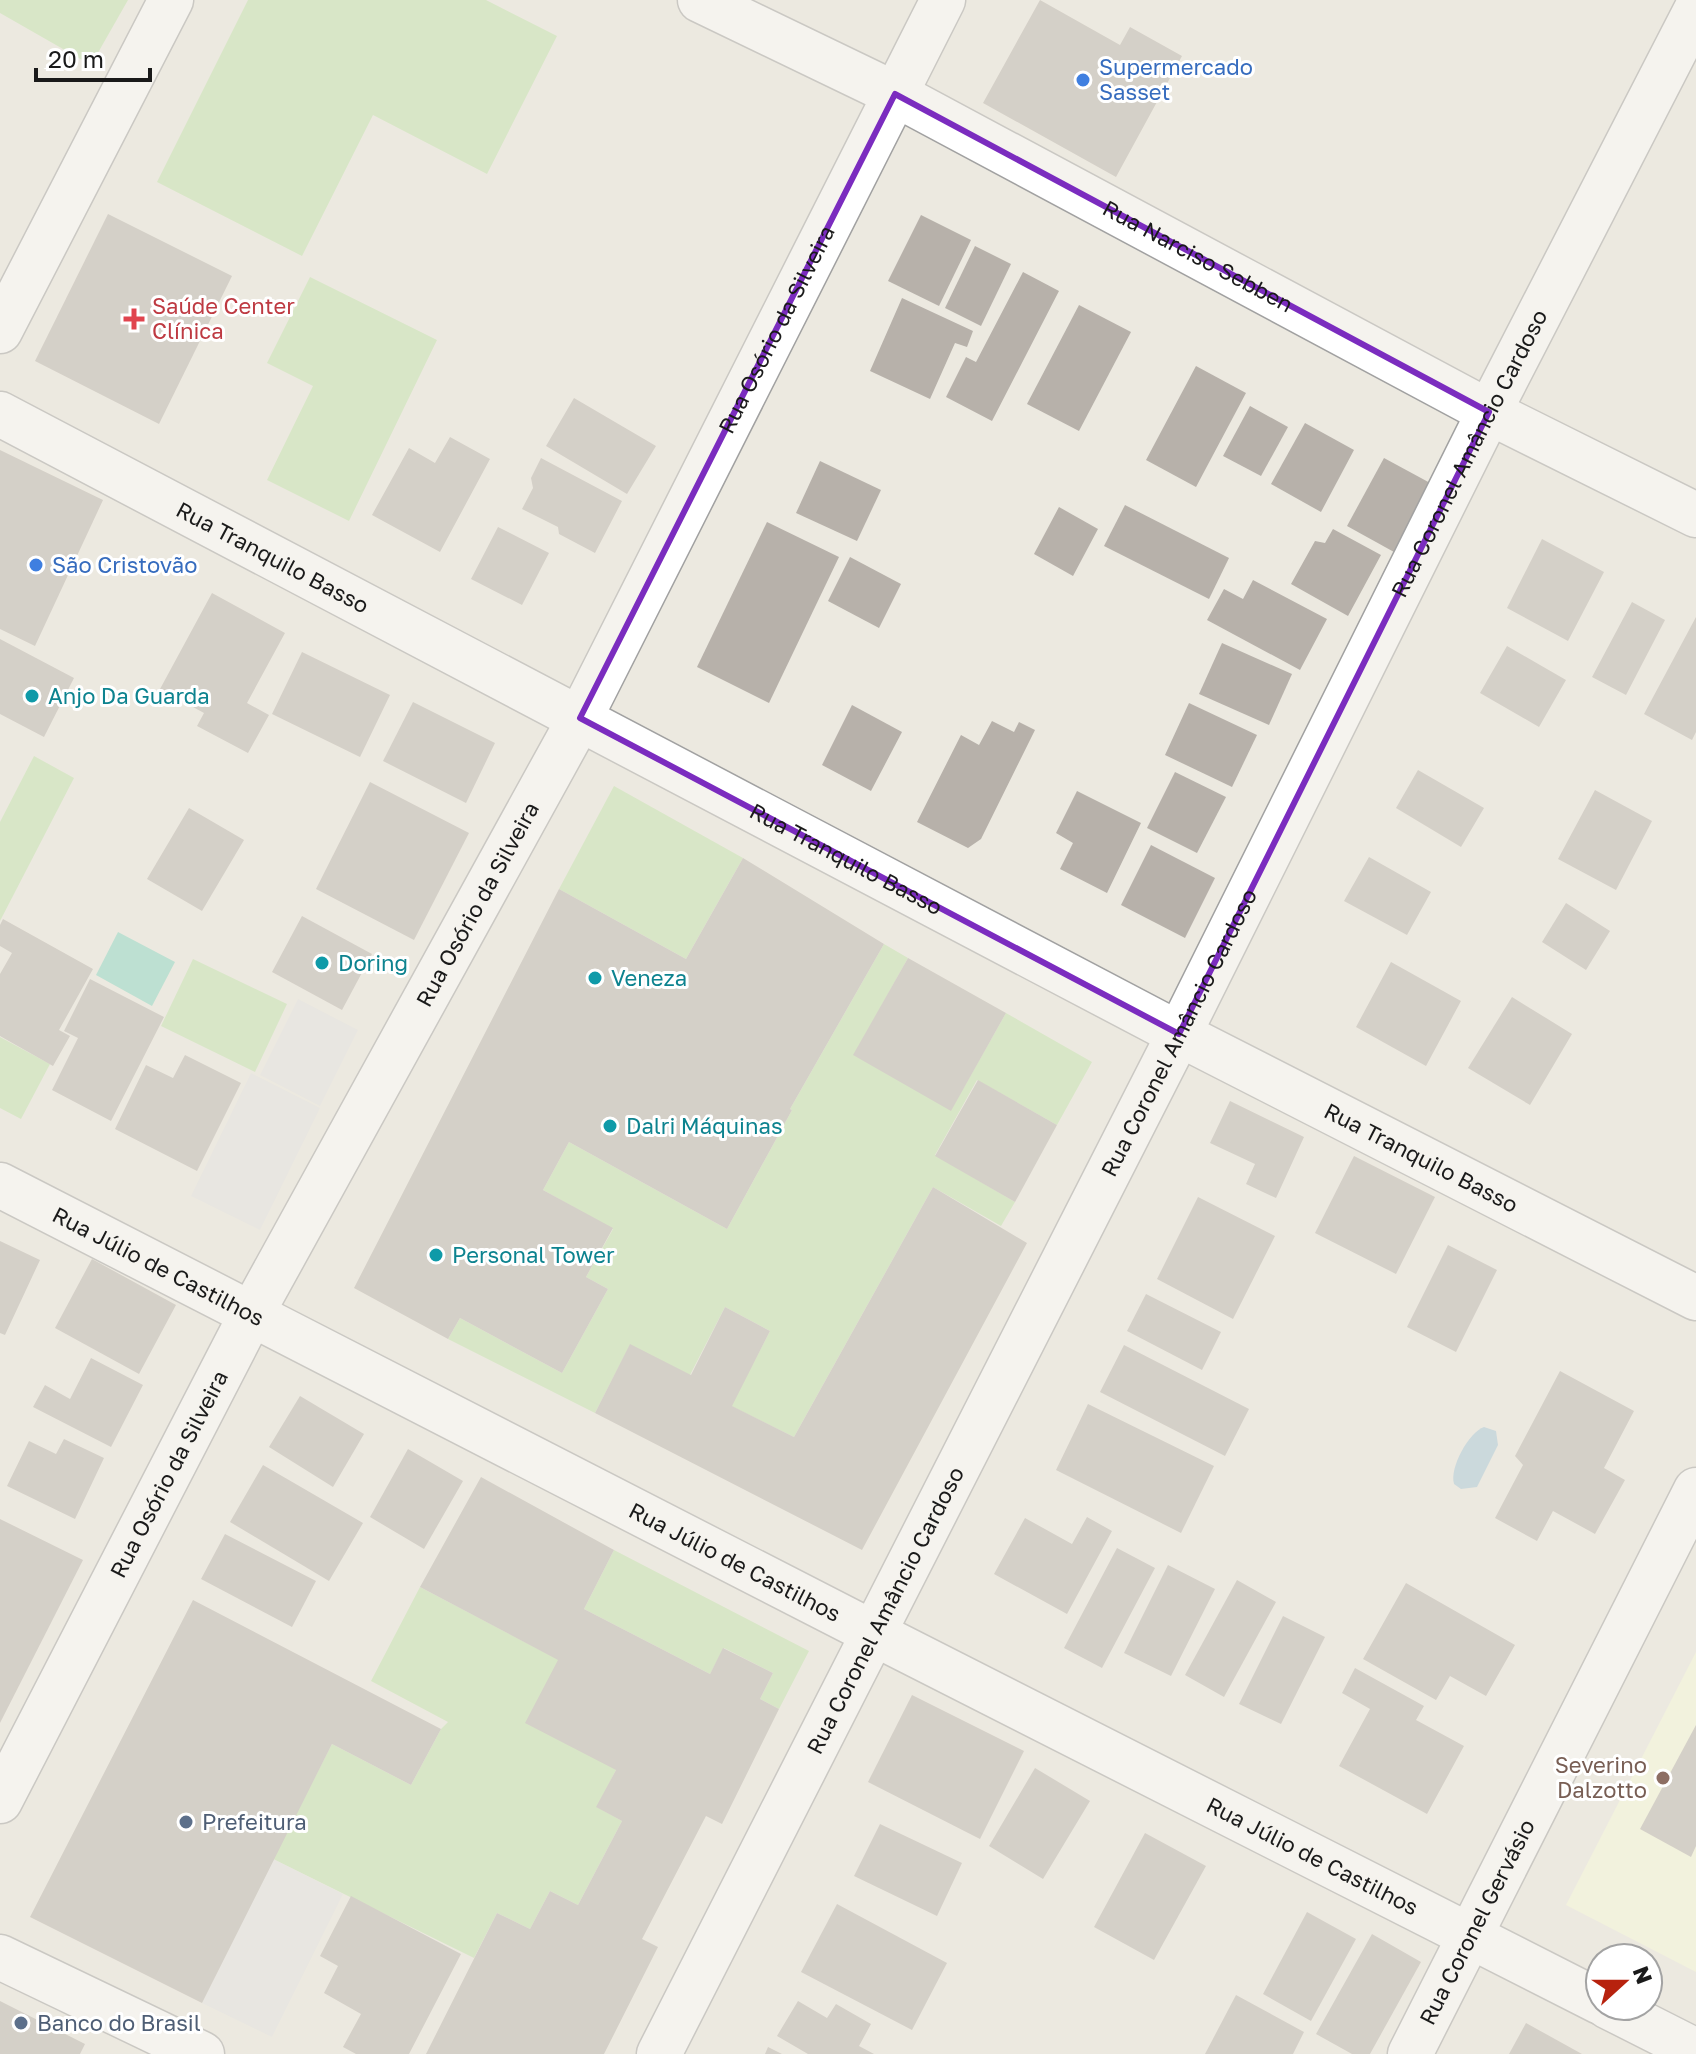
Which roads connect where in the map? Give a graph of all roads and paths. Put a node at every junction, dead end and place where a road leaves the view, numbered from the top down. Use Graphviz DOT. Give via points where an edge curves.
graph roads {
  1 [pos="171,0"];
  2 [pos="700,0"];
  3 [pos="943,0"];
  4 [pos="1696,10"];
  5 [pos="895,94"];
  6 [pos="0,331"];
  7 [pos="1489,412"];
  8 [pos="0,414"];
  9 [pos="1696,515"];
  10 [pos="580,718"];
  11 [pos="1179,1034"];
  12 [pos="0,1185"];
  13 [pos="1696,1298"];
  14 [pos="252,1313"];
  15 [pos="1696,1490"];
  16 [pos="873,1633"];
  17 [pos="0,1801"];
  18 [pos="1470,1936"];
  19 [pos="0,1957"];
  20 [pos="1584,1994"];
  21 [pos="1639,2022"];
  22 [pos="1696,2051"];
  23 [pos="202,2054"];
  24 [pos="659,2054"];
  25 [pos="1410,2054"];
  1 -- 6 [label="street"];
  2 -- 5 [label="street, Rua Narciso Sebben"];
  3 -- 5 [label="street, Rua Osório da Silveira"];
  4 -- 7 [label="street, Rua Coronel Amâncio Cardoso"];
  5 -- 7 [label="street, Rua Narciso Sebben"];
  5 -- 10 [label="street, Rua Osório da Silveira"];
  7 -- 9 [label="street, Rua Narciso Sebben"];
  7 -- 11 [label="street, Rua Coronel Amâncio Cardoso"];
  8 -- 10 [label="street, Rua Tranquilo Basso"];
  10 -- 11 [label="street, Rua Tranquilo Basso"];
  10 -- 14 [label="street, Rua Osório da Silveira"];
  11 -- 13 [label="street, Rua Tranquilo Basso"];
  11 -- 16 [label="street, Rua Coronel Amâncio Cardoso"];
  12 -- 14 [label="street, Rua Júlio de Castilhos"];
  14 -- 16 [label="street, Rua Júlio de Castilhos"];
  14 -- 17 [label="street, Rua Osório da Silveira"];
  15 -- 18 [label="street, Rua Coronel Gervásio"];
  16 -- 18 [label="street, Rua Júlio de Castilhos"];
  16 -- 24 [label="street, Rua Coronel Amâncio Cardoso"];
  18 -- 20 [label="street, Rua Júlio de Castilhos"];
  18 -- 25 [label="street, Rua Coronel Gervásio"];
  19 -- 23 [label="street"];
  21 -- 22 [label="street"];
}
